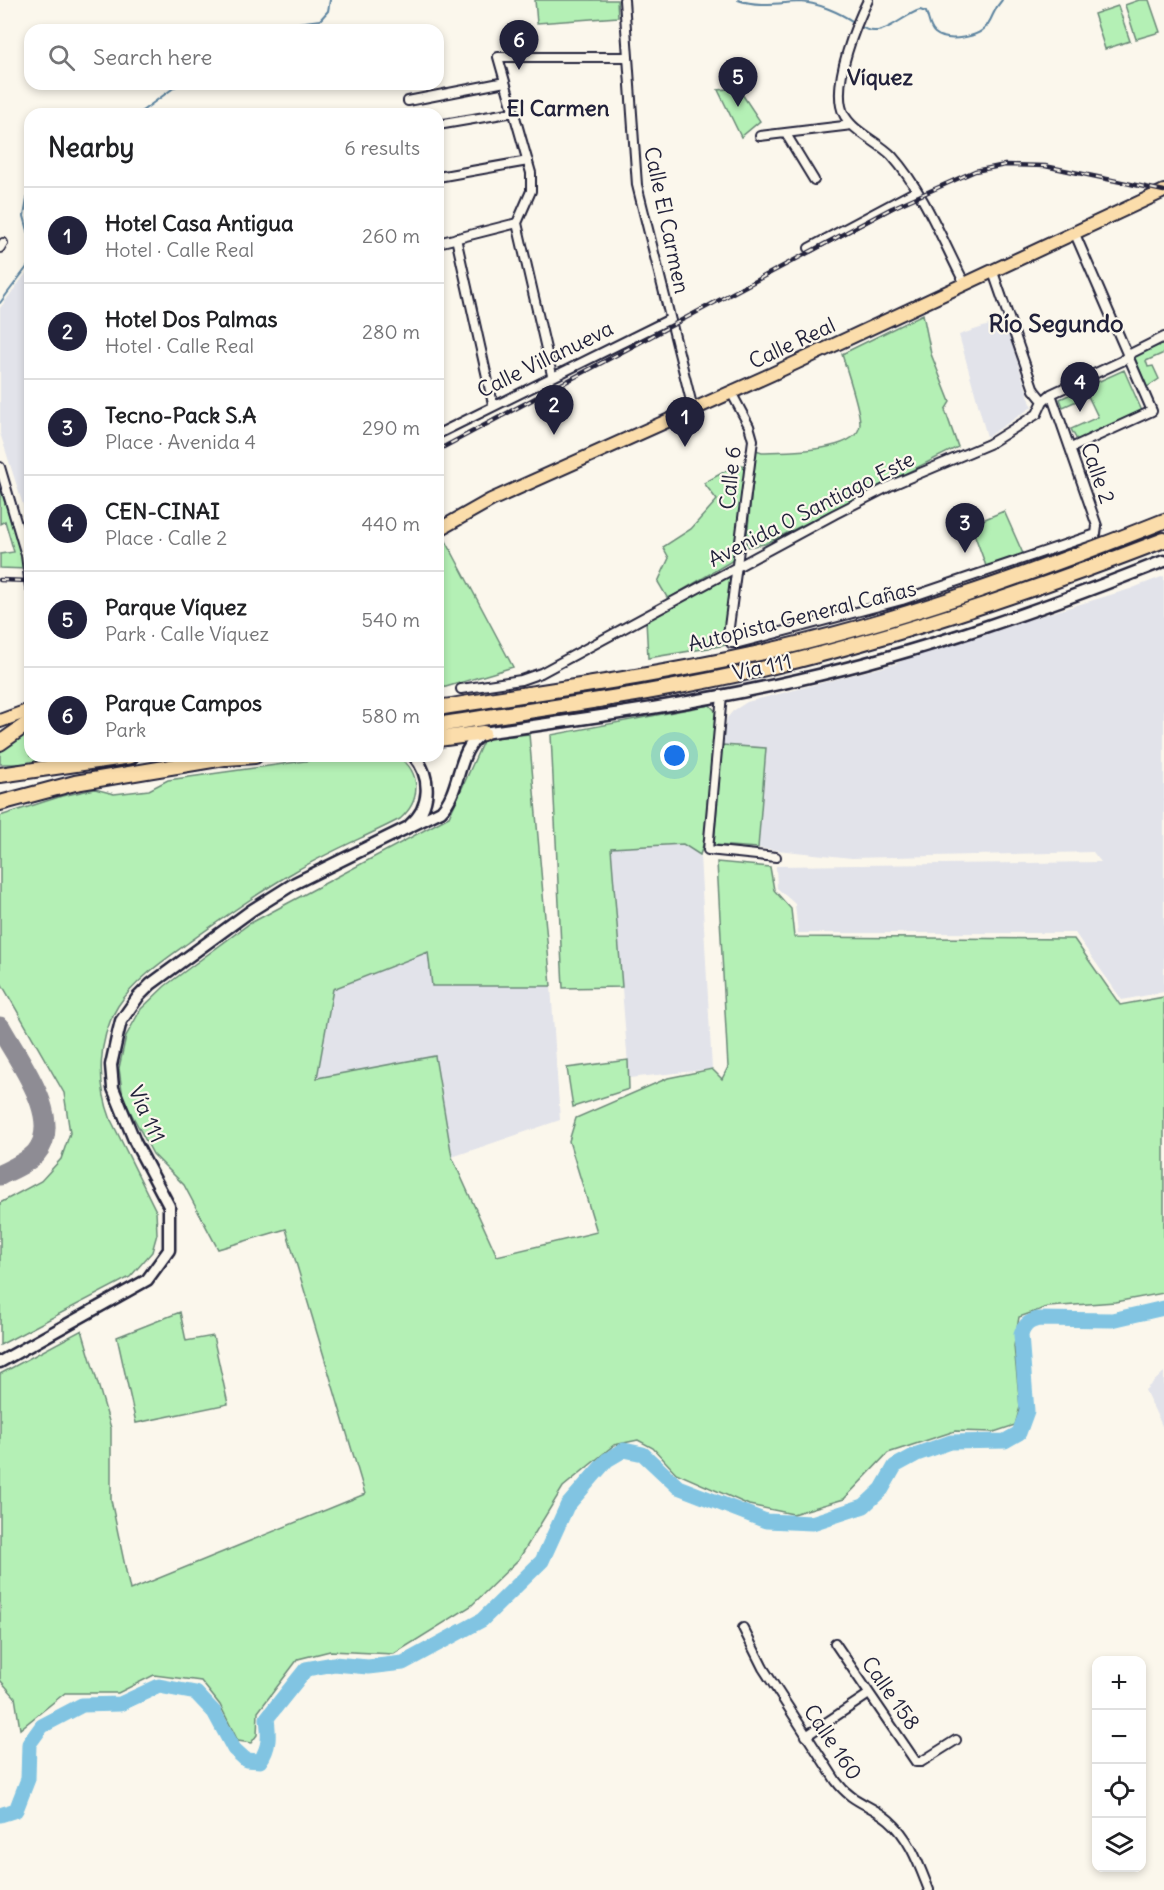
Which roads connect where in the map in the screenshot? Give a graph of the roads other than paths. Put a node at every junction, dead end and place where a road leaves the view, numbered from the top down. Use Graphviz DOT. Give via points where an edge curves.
graph roads {
  1 [pos="624,0"];
  2 [pos="868,0"];
  3 [pos="627,57"];
  4 [pos="505,82"];
  5 [pos="408,101"];
  6 [pos="514,112"];
  7 [pos="444,124"];
  8 [pos="852,125"];
  9 [pos="786,134"];
  10 [pos="760,135"];
  11 [pos="528,161"];
  12 [pos="444,176"];
  13 [pos="814,180"];
  14 [pos="916,191"];
  15 [pos="1164,191"];
  16 [pos="517,223"];
  17 [pos="1075,234"];
  18 [pos="456,238"];
  19 [pos="444,241"];
  20 [pos="809,248"];
  21 [pos="993,272"];
  22 [pos="965,284"];
  23 [pos="670,319"];
  24 [pos="1164,337"];
  25 [pos="1128,355"];
  26 [pos="552,375"];
  27 [pos="731,392"];
  28 [pos="1051,394"];
  29 [pos="1043,401"];
  30 [pos="493,404"];
  31 [pos="693,409"];
  32 [pos="444,431"];
  33 [pos="1071,448"];
  34 [pos="0,467"];
  35 [pos="1164,521"];
  36 [pos="444,527"];
  37 [pos="1164,540"];
  38 [pos="24,548"];
  39 [pos="1164,561"];
  40 [pos="738,565"];
  41 [pos="731,643"];
  42 [pos="461,689"];
  43 [pos="722,695"];
  44 [pos="444,706"];
  45 [pos="24,712"];
  46 [pos="0,721"];
  47 [pos="444,724"];
  48 [pos="24,726"];
  49 [pos="483,734"];
  50 [pos="444,738"];
  51 [pos="0,742"];
  52 [pos="92,762"];
  53 [pos="201,762"];
  54 [pos="417,762"];
  55 [pos="0,776"];
  56 [pos="0,803"];
  57 [pos="406,829"];
  58 [pos="776,857"];
  59 [pos="0,1362"];
  60 [pos="743,1628"];
  61 [pos="835,1643"];
  62 [pos="869,1694"];
  63 [pos="806,1736"];
  64 [pos="956,1740"];
  65 [pos="929,1890"];
  1 -- 3 [label="street, Calle El Carmen"];
  2 -- 8 [label="street" via="857,23 840,100"];
  3 -- 4 [label="street" via="498,57"];
  3 -- 23 [label="street, Calle El Carmen" via="637,185"];
  4 -- 5 [label="street"];
  4 -- 6 [label="street"];
  6 -- 7 [label="street"];
  6 -- 11 [label="street"];
  8 -- 9 [label="street"];
  8 -- 14 [label="street" via="891,156"];
  9 -- 10 [label="street"];
  9 -- 13 [label="street"];
  11 -- 12 [label="street"];
  11 -- 16 [label="street" via="531,191"];
  14 -- 20 [label="street"];
  14 -- 22 [label="street"];
  15 -- 17 [label="main road, Calle Real"];
  16 -- 18 [label="street"];
  16 -- 26 [label="street"];
  17 -- 21 [label="main road, Calle Real"];
  17 -- 25 [label="street"];
  18 -- 19 [label="street"];
  18 -- 30 [label="street"];
  21 -- 22 [label="main road, Calle Real"];
  21 -- 29 [label="street" via="1034,390"];
  22 -- 27 [label="main road, Calle Real"];
  23 -- 26 [label="street, Calle Villanueva"];
  23 -- 31 [label="street, Calle El Carmen"];
  24 -- 25 [label="street, Avenida 0 Santiago Este"];
  25 -- 28 [label="street, Avenida 0 Santiago Este"];
  25 -- 33 [label="street" via="1152,411"];
  26 -- 30 [label="street, Calle Villanueva"];
  27 -- 31 [label="main road, Calle Real"];
  27 -- 40 [label="street, Calle 6" via="753,440"];
  28 -- 29 [label="street, Avenida 0 Santiago Este"];
  28 -- 33 [label="street, Calle 2"];
  29 -- 40 [label="street, Avenida 0 Santiago Este" via="1030,419 989,444 892,485"];
  30 -- 32 [label="street, Calle Villanueva"];
  31 -- 36 [label="main road, Calle Real" via="491,500"];
  33 -- 41 [label="street, Calle 2" via="1098,530 1091,536 902,600"];
  34 -- 38 [label="street"];
  35 -- 44 [label="highway, Autopista General Cañas" via="1022,576 859,628 755,654 567,690"];
  37 -- 47 [label="highway, Autopista General Cañas" via="968,611 864,643 666,688"];
  39 -- 43 [label="main road, Vía 111" via="1035,610 933,642 819,675"];
  40 -- 41 [label="street, Calle 6" via="728,636"];
  40 -- 42 [label="street, Avenida 0 Santiago Este" via="532,678"];
  43 -- 49 [label="main road, Vía 111"];
  43 -- 58 [label="street" via="708,850"];
  45 -- 46 [label="main road"];
  48 -- 51 [label="highway"];
  49 -- 50 [label="highway"];
  49 -- 57 [label="main road, Vía 111" via="470,745 446,807"];
  52 -- 55 [label="highway"];
  53 -- 56 [label="highway" via="75,783"];
  54 -- 57 [label="main road, Vía 111" via="426,779 426,798 419,815"];
  57 -- 59 [label="main road, Vía 111" via="305,878 252,909 151,984 134,1002 122,1021 114,1049 113,1088 135,1142 170,1206 169,1250 147,1280"];
  60 -- 63 [label="street, Calle 160"];
  61 -- 62 [label="street, Calle 158"];
  62 -- 63 [label="street"];
  62 -- 64 [label="street, Calle 158" via="918,1763"];
  63 -- 65 [label="street, Calle 160" via="846,1794 888,1820 904,1836"];
}
